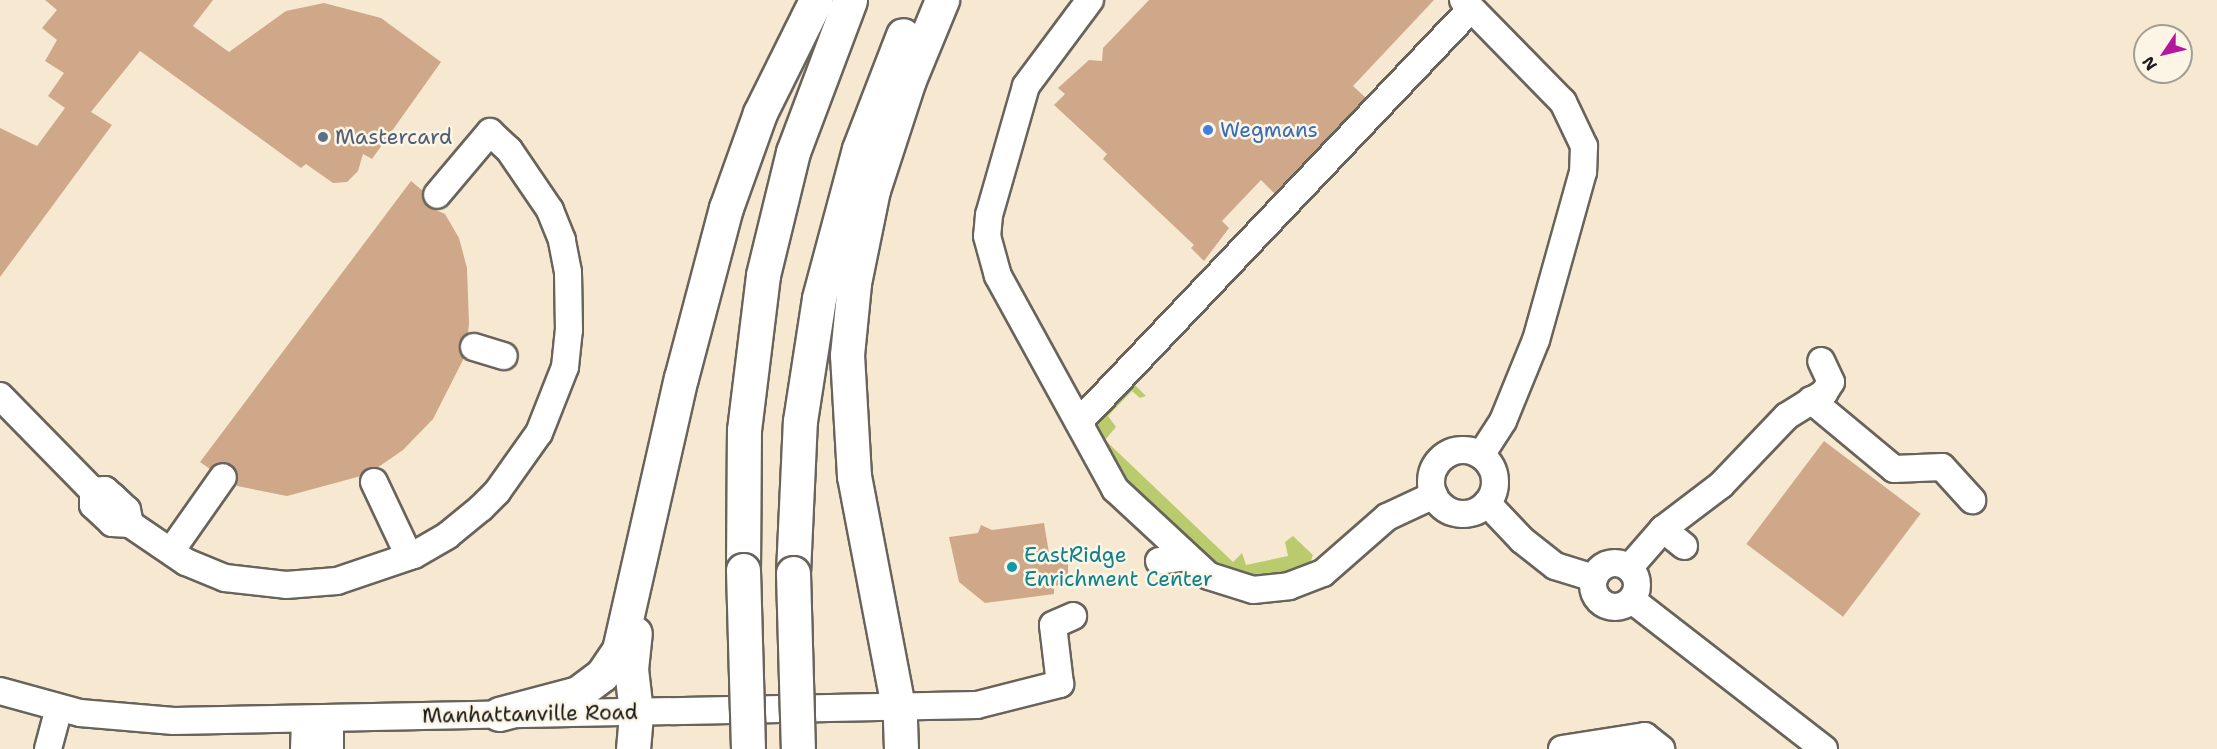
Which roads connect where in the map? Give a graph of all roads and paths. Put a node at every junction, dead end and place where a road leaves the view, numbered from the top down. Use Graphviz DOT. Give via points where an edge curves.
graph roads {
  1 [pos="816,0"];
  2 [pos="850,0"];
  3 [pos="920,0"];
  4 [pos="942,0"];
  5 [pos="1090,0"];
  6 [pos="1467,5"];
  7 [pos="437,195"];
  8 [pos="474,347"];
  9 [pos="504,356"];
  10 [pos="1821,362"];
  11 [pos="0,396"];
  12 [pos="1811,400"];
  13 [pos="1079,422"];
  14 [pos="1481,455"];
  15 [pos="222,477"];
  16 [pos="374,482"];
  17 [pos="1434,495"];
  18 [pos="656,500"];
  19 [pos="1972,500"];
  20 [pos="1487,503"];
  21 [pos="1663,529"];
  22 [pos="1684,546"];
  23 [pos="171,551"];
  24 [pos="409,556"];
  25 [pos="1186,557"];
  26 [pos="1159,561"];
  27 [pos="1629,568"];
  28 [pos="1594,578"];
  29 [pos="1632,600"];
  30 [pos="1073,616"];
  31 [pos="0,691"];
  32 [pos="898,706"];
  33 [pos="58,708"];
  34 [pos="636,712"];
  35 [pos="499,714"];
  36 [pos="305,718"];
  37 [pos="330,718"];
  38 [pos="48,749"];
  39 [pos="304,749"];
  40 [pos="330,749"];
  41 [pos="633,749"];
  42 [pos="748,749"];
  43 [pos="798,749"];
  44 [pos="901,749"];
  45 [pos="1562,749"];
  46 [pos="1661,749"];
  47 [pos="1824,749"];
  1 -- 18 [label="highway" via="771,89 726,208 681,378"];
  2 -- 42 [label="highway, bridge" via="796,142 763,275 744,430"];
  3 -- 43 [label="highway, bridge" via="866,129 821,288 800,422 794,573"];
  4 -- 32 [label="highway" via="909,80 873,190 858,255 848,337 847,403 852,460"];
  5 -- 13 [label="street" via="1026,86 989,215 987,236 998,276"];
  6 -- 13 [label="street"];
  6 -- 14 [label="street" via="1563,102 1581,134 1584,159 1536,340 1508,411"];
  7 -- 24 [label="street" via="490,132 509,150 550,210 562,240 568,272 569,330 556,399 518,464 474,514 448,535"];
  8 -- 9 [label="street"];
  10 -- 12 [label="street" via="1831,382"];
  11 -- 23 [label="street" via="93,491 105,490 127,510 130,524"];
  12 -- 19 [label="street" via="1894,469 1942,467"];
  12 -- 21 [label="street" via="1787,416 1721,485"];
  13 -- 25 [label="street" via="1115,489"];
  14 -- 17 [label="street" via="1465,449 1444,456 1432,473"];
  14 -- 20 [label="street" via="1496,477 1496,489"];
  15 -- 23 [label="street"];
  16 -- 24 [label="street"];
  17 -- 20 [label="street" via="1455,513 1474,513"];
  17 -- 25 [label="street" via="1387,517 1323,573 1289,586 1253,590 1222,583"];
  18 -- 34 [label="highway" via="632,658"];
  18 -- 35 [label="highway" via="623,640 609,668 586,689 568,698"];
  20 -- 28 [label="street" via="1548,561"];
  21 -- 22 [label="street"];
  21 -- 27 [label="street"];
  23 -- 24 [label="street" via="225,578 286,585 338,581"];
  25 -- 26 [label="street"];
  27 -- 28 [label="street" via="1612,563"];
  27 -- 29 [label="street" via="1637,584"];
  28 -- 29 [label="street" via="1596,597 1608,607 1622,607"];
  29 -- 47 [label="street"];
  30 -- 32 [label="street, Manhattanville Road" via="1053,625 1060,684 996,703"];
  31 -- 33 [label="street, Manhattanville Road"];
  32 -- 34 [label="street, Manhattanville Road"];
  32 -- 44 [label="highway"];
  33 -- 36 [label="street, Manhattanville Road" via="148,720"];
  33 -- 38 [label="street"];
  34 -- 35 [label="street, Manhattanville Road"];
  34 -- 41 [label="highway"];
  35 -- 37 [label="street, Manhattanville Road"];
  36 -- 37 [label="street, Manhattanville Road"];
  36 -- 39 [label="street"];
  37 -- 40 [label="street"];
  45 -- 46 [label="street" via="1645,736"];
}
